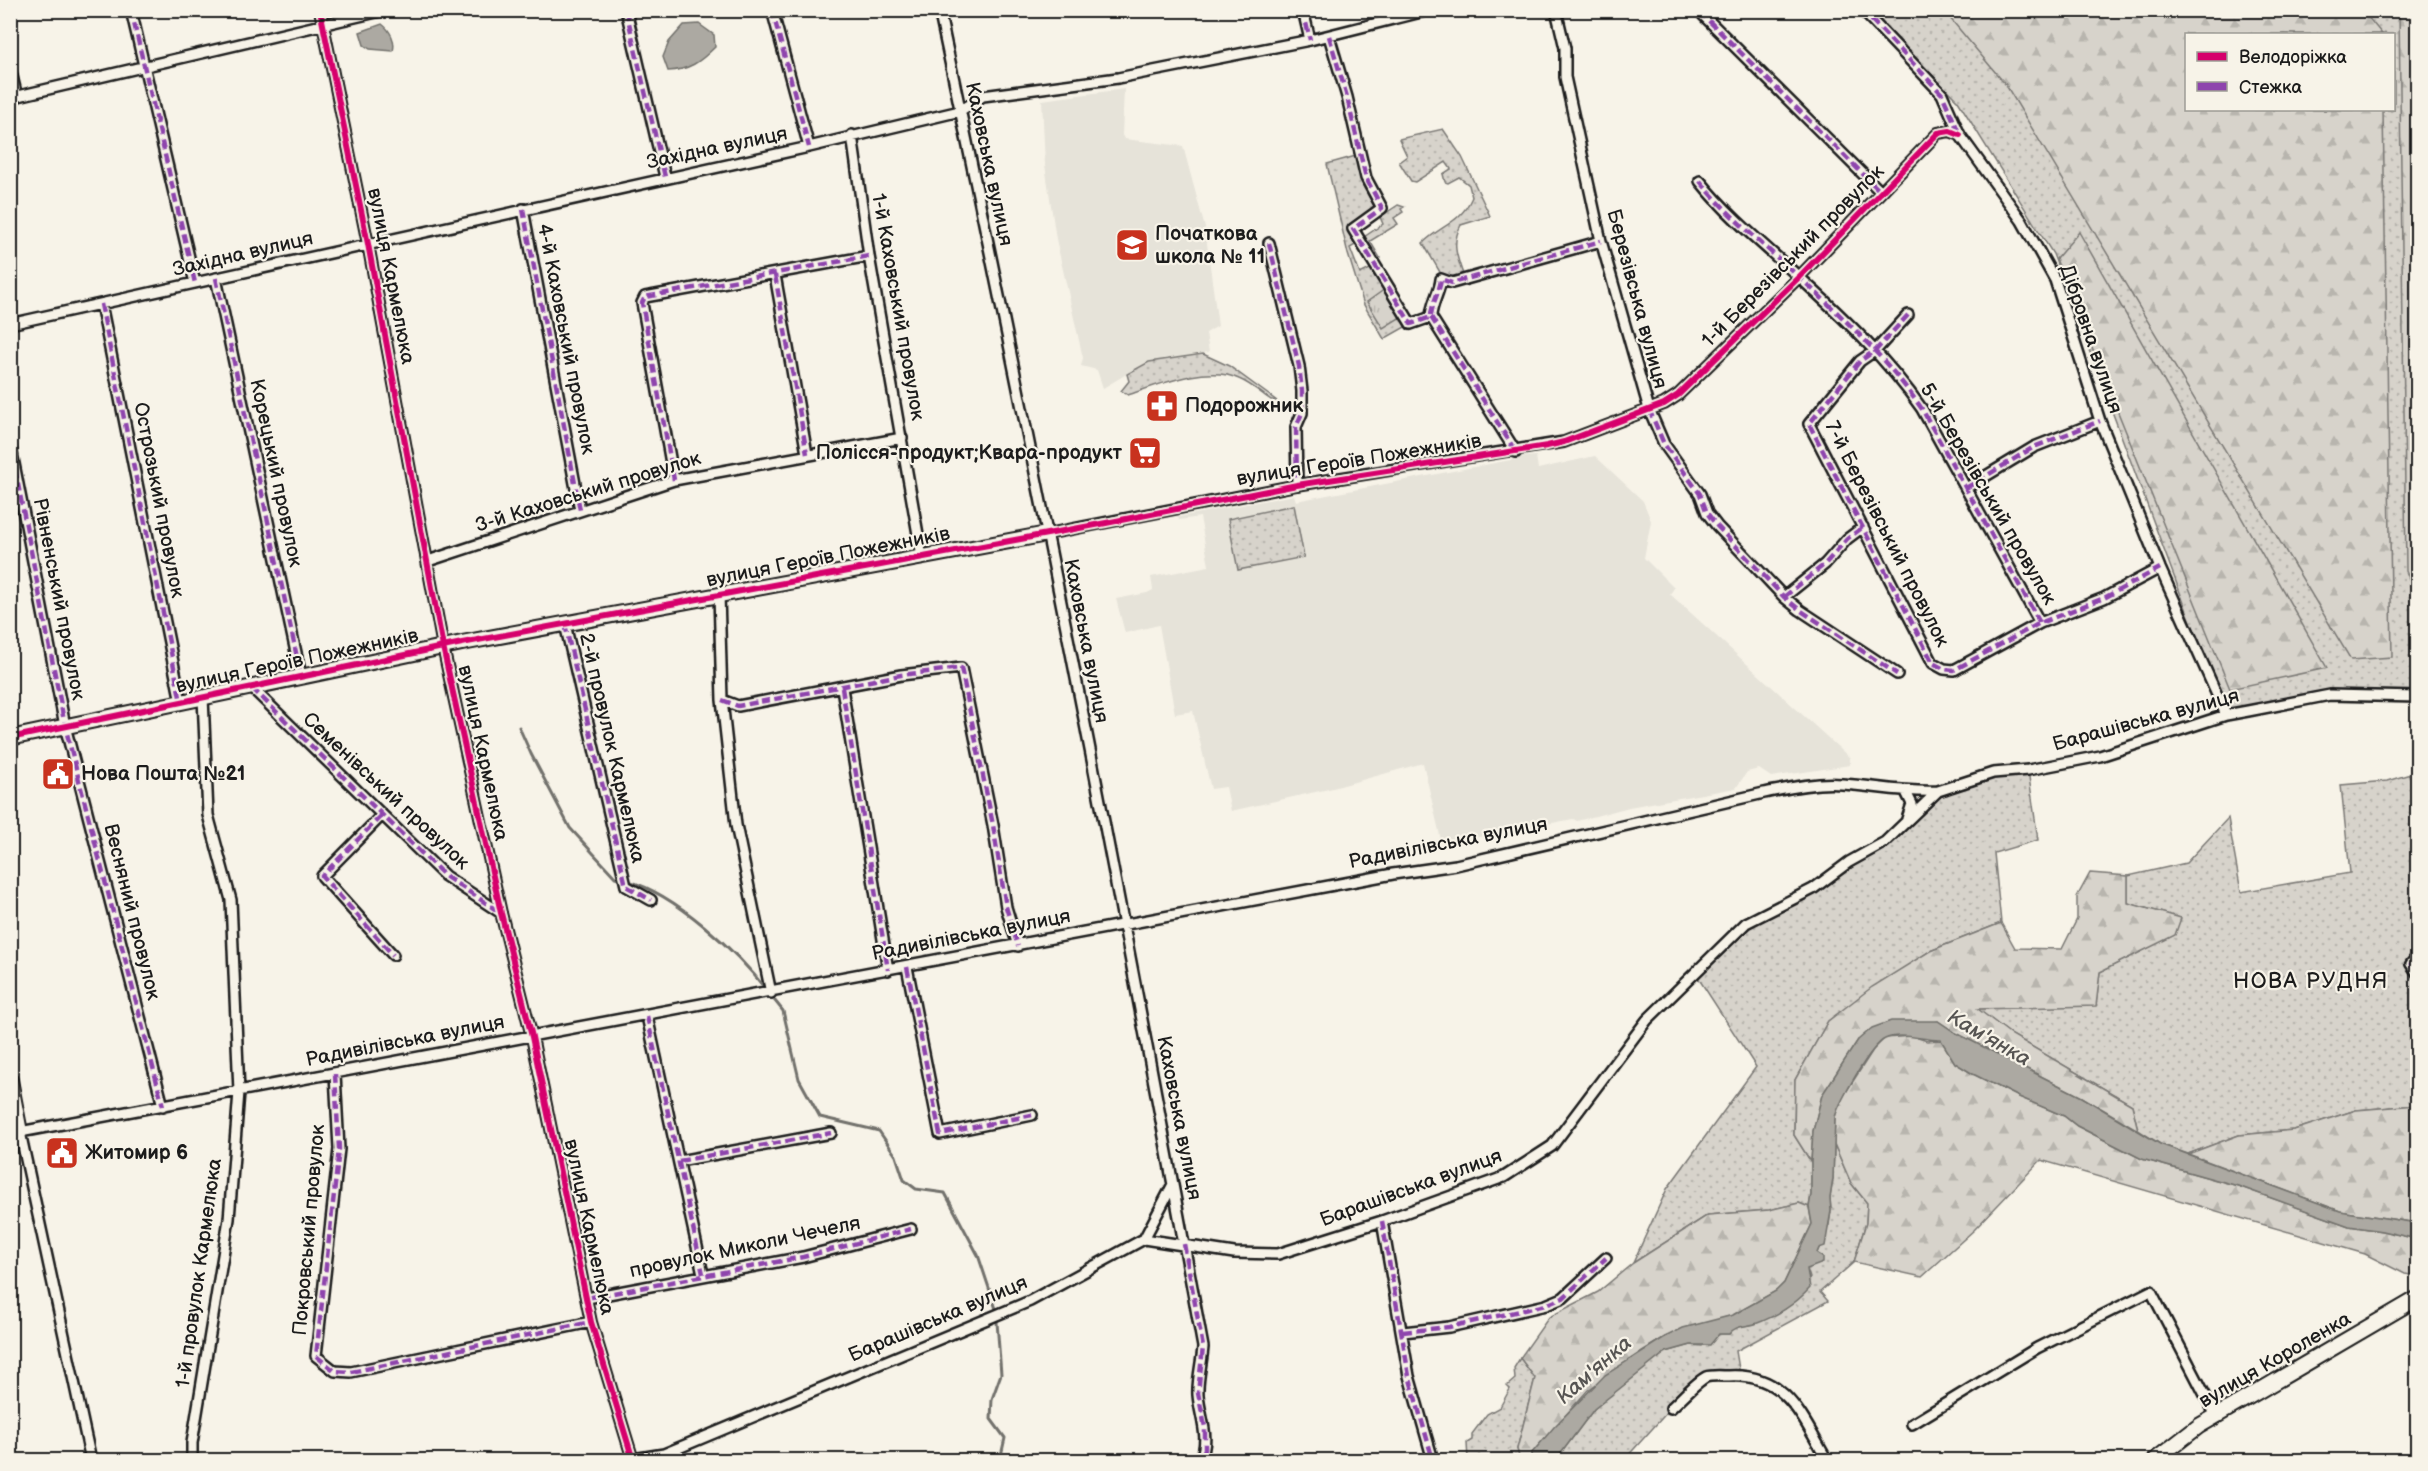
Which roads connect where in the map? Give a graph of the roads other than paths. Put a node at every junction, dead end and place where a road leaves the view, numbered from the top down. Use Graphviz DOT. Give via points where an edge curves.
graph roads {
  1 [pos="131,10"];
  2 [pos="320,10"];
  3 [pos="385,10"];
  4 [pos="626,10"];
  5 [pos="772,10"];
  6 [pos="939,10"];
  7 [pos="1304,10"];
  8 [pos="1429,10"];
  9 [pos="1556,10"];
  10 [pos="1701,10"];
  11 [pos="1862,10"];
  12 [pos="324,26"];
  13 [pos="1329,36"];
  14 [pos="1310,40"];
  15 [pos="10,68"];
  16 [pos="145,68"];
  17 [pos="14,98"];
  18 [pos="960,111"];
  19 [pos="852,135"];
  20 [pos="1960,135"];
  21 [pos="809,147"];
  22 [pos="665,177"];
  23 [pos="1700,181"];
  24 [pos="1881,192"];
  25 [pos="523,209"];
  26 [pos="1601,241"];
  27 [pos="1269,243"];
  28 [pos="368,244"];
  29 [pos="869,256"];
  30 [pos="775,275"];
  31 [pos="216,278"];
  32 [pos="1799,278"];
  33 [pos="195,283"];
  34 [pos="101,304"];
  35 [pos="1908,315"];
  36 [pos="1431,316"];
  37 [pos="10,324"];
  38 [pos="1876,350"];
  39 [pos="1649,409"];
  40 [pos="2100,421"];
  41 [pos="902,438"];
  42 [pos="10,443"];
  43 [pos="1516,452"];
  44 [pos="807,454"];
  45 [pos="674,480"];
  46 [pos="1297,484"];
  47 [pos="1966,488"];
  48 [pos="580,510"];
  49 [pos="1863,527"];
  50 [pos="1047,534"];
  51 [pos="922,556"];
  52 [pos="428,561"];
  53 [pos="2160,568"];
  54 [pos="719,594"];
  55 [pos="1784,597"];
  56 [pos="2040,623"];
  57 [pos="565,624"];
  58 [pos="443,647"];
  59 [pos="1897,674"];
  60 [pos="301,676"];
  61 [pos="252,688"];
  62 [pos="842,688"];
  63 [pos="203,697"];
  64 [pos="2418,697"];
  65 [pos="722,700"];
  66 [pos="181,702"];
  67 [pos="2226,715"];
  68 [pos="65,726"];
  69 [pos="10,738"];
  70 [pos="1938,791"];
  71 [pos="1905,792"];
  72 [pos="381,816"];
  73 [pos="1906,822"];
  74 [pos="651,900"];
  75 [pos="501,913"];
  76 [pos="1122,926"];
  77 [pos="1018,946"];
  78 [pos="2418,952"];
  79 [pos="393,955"];
  80 [pos="907,967"];
  81 [pos="888,970"];
  82 [pos="2418,974"];
  83 [pos="771,993"];
  84 [pos="647,1016"];
  85 [pos="532,1037"];
  86 [pos="335,1074"];
  87 [pos="10,1080"];
  88 [pos="239,1092"];
  89 [pos="163,1106"];
  90 [pos="1032,1115"];
  91 [pos="831,1132"];
  92 [pos="15,1133"];
  93 [pos="679,1161"];
  94 [pos="1172,1186"];
  95 [pos="1382,1221"];
  96 [pos="911,1229"];
  97 [pos="1144,1239"];
  98 [pos="1184,1244"];
  99 [pos="1606,1258"];
  100 [pos="704,1274"];
  101 [pos="586,1298"];
  102 [pos="2418,1298"];
  103 [pos="591,1322"];
  104 [pos="1403,1332"];
  105 [pos="1671,1408"];
  106 [pos="2216,1416"];
  107 [pos="1912,1424"];
  108 [pos="631,1460"];
  109 [pos="91,1461"];
  110 [pos="192,1461"];
  111 [pos="1200,1461"];
  112 [pos="1433,1461"];
  113 [pos="1827,1461"];
  114 [pos="2156,1461"];
  1 -- 16 [label="street"];
  2 -- 12 [label="street, вулиця Кармелюка"];
  3 -- 12 [label="street"];
  4 -- 22 [label="street"];
  5 -- 21 [label="street"];
  6 -- 18 [label="street, Каховська вулиця"];
  7 -- 14 [label="street"];
  8 -- 13 [label="street, Західна вулиця"];
  9 -- 26 [label="street, Березівська вулиця" via="1565,48 1565,77"];
  10 -- 24 [label="street"];
  11 -- 20 [label="street, Дібровна вулиця" via="1942,94"];
  12 -- 16 [label="street"];
  12 -- 28 [label="street, вулиця Кармелюка"];
  13 -- 14 [label="street, Західна вулиця"];
  13 -- 36 [label="street" via="1366,177 1382,208 1353,229 1411,324"];
  14 -- 18 [label="street, Західна вулиця" via="1118,78 983,96"];
  15 -- 17 [label="street"];
  16 -- 17 [label="street"];
  16 -- 33 [label="street"];
  18 -- 19 [label="street, Західна вулиця"];
  18 -- 50 [label="street, Каховська вулиця"];
  19 -- 21 [label="street, Західна вулиця"];
  19 -- 29 [label="street, 1-й Каховський провулок"];
  20 -- 24 [label="street, 1-й Березівський провулок" via="1950,131 1938,133"];
  20 -- 40 [label="street, Дібровна вулиця" via="2022,221 2055,280"];
  21 -- 22 [label="street, Західна вулиця"];
  22 -- 25 [label="street, Західна вулиця"];
  23 -- 32 [label="street, 5-й Березівський провулок" via="1719,205"];
  24 -- 32 [label="street, 1-й Березівський провулок"];
  25 -- 28 [label="street, Західна вулиця"];
  25 -- 48 [label="street, 4-й Каховський провулок"];
  26 -- 36 [label="street" via="1452,283 1441,279"];
  26 -- 39 [label="street, Березівська вулиця"];
  27 -- 46 [label="street" via="1302,391 1302,413 1296,427"];
  28 -- 31 [label="street, Західна вулиця"];
  28 -- 52 [label="street, вулиця Кармелюка"];
  29 -- 30 [label="street"];
  29 -- 41 [label="street, 1-й Каховський провулок"];
  30 -- 44 [label="street"];
  30 -- 45 [label="street" via="647,296 643,300"];
  31 -- 33 [label="street, Західна вулиця"];
  31 -- 60 [label="street, Корецький провулок"];
  32 -- 38 [label="street, 5-й Березівський провулок"];
  32 -- 39 [label="street, 1-й Березівський провулок" via="1678,394"];
  33 -- 34 [label="street, Західна вулиця"];
  34 -- 37 [label="street, Західна вулиця"];
  34 -- 66 [label="street, Острозький провулок"];
  35 -- 38 [label="street, 7-й Березівський провулок"];
  36 -- 43 [label="street"];
  38 -- 47 [label="street, 5-й Березівський провулок" via="1922,409"];
  38 -- 49 [label="street, 7-й Березівський провулок" via="1860,361 1809,424"];
  39 -- 43 [label="street, вулиця Героїв Пожежників" via="1564,442"];
  39 -- 55 [label="street, Березівська вулиця" via="1664,444 1700,494 1707,513"];
  40 -- 47 [label="street" via="2034,447"];
  40 -- 53 [label="street, Дібровна вулиця"];
  41 -- 44 [label="street, 3-й Каховський провулок"];
  41 -- 51 [label="street, 1-й Каховський провулок"];
  42 -- 68 [label="street, Рівненський провулок"];
  43 -- 46 [label="street, вулиця Героїв Пожежників"];
  44 -- 45 [label="street, 3-й Каховський провулок"];
  45 -- 48 [label="street, 3-й Каховський провулок"];
  46 -- 50 [label="street, вулиця Героїв Пожежників"];
  47 -- 56 [label="street, 5-й Березівський провулок"];
  48 -- 52 [label="street, 3-й Каховський провулок"];
  49 -- 55 [label="street"];
  49 -- 56 [label="street, 7-й Березівський провулок" via="1933,663 1944,669 1954,670"];
  50 -- 51 [label="street, вулиця Героїв Пожежників"];
  50 -- 76 [label="street, Каховська вулиця"];
  51 -- 54 [label="street, вулиця Героїв Пожежників"];
  52 -- 58 [label="street, вулиця Кармелюка"];
  53 -- 56 [label="street, 7-й Березівський провулок" via="2104,598"];
  53 -- 67 [label="street, Дібровна вулиця"];
  54 -- 57 [label="street, вулиця Героїв Пожежників"];
  54 -- 65 [label="street"];
  55 -- 59 [label="street, Березівська вулиця"];
  57 -- 58 [label="street, вулиця Героїв Пожежників"];
  57 -- 74 [label="street, 2-й провулок Кармелюка" via="626,886"];
  58 -- 60 [label="street, вулиця Героїв Пожежників"];
  58 -- 75 [label="street, вулиця Кармелюка"];
  60 -- 61 [label="street, вулиця Героїв Пожежників"];
  61 -- 63 [label="street, вулиця Героїв Пожежників"];
  61 -- 72 [label="street, Семенівський провулок"];
  62 -- 65 [label="street" via="738,706"];
  62 -- 77 [label="street" via="901,675 961,668 1006,907"];
  62 -- 81 [label="street"];
  63 -- 66 [label="street, вулиця Героїв Пожежників"];
  63 -- 88 [label="street, 1-й провулок Кармелюка" via="208,815 231,900"];
  64 -- 67 [label="street, Барашівська вулиця" via="2331,695"];
  65 -- 83 [label="street" via="736,825"];
  66 -- 68 [label="street, вулиця Героїв Пожежників"];
  67 -- 70 [label="street, Барашівська вулиця" via="2100,756 1993,773"];
  68 -- 69 [label="street, вулиця Героїв Пожежників"];
  68 -- 89 [label="street, Весняний провулок"];
  70 -- 71 [label="street, Радивілівська вулиця"];
  70 -- 73 [label="street, Барашівська вулиця"];
  71 -- 73 [label="street" via="1912,804"];
  71 -- 76 [label="street, Радивілівська вулиця" via="1840,784 1802,786 1456,864"];
  72 -- 75 [label="street, Семенівський провулок" via="445,876"];
  72 -- 79 [label="street" via="322,876"];
  73 -- 95 [label="street, Барашівська вулиця" via="1885,842 1849,862 1814,890 1746,923 1647,1020 1552,1146 1504,1177"];
  75 -- 85 [label="street, вулиця Кармелюка"];
  76 -- 77 [label="street, Радивілівська вулиця"];
  76 -- 94 [label="street, Каховська вулиця"];
  77 -- 80 [label="street, Радивілівська вулиця"];
  78 -- 82 [label="street" via="2411,964"];
  80 -- 81 [label="street, Радивілівська вулиця"];
  80 -- 90 [label="street" via="940,1134"];
  81 -- 83 [label="street, Радивілівська вулиця"];
  83 -- 84 [label="street, Радивілівська вулиця"];
  84 -- 85 [label="street, Радивілівська вулиця"];
  84 -- 93 [label="street"];
  85 -- 86 [label="street, Радивілівська вулиця"];
  85 -- 101 [label="street, вулиця Кармелюка"];
  86 -- 88 [label="street, Радивілівська вулиця"];
  86 -- 103 [label="street, Покровський провулок" via="339,1149 316,1356 335,1371 351,1372"];
  87 -- 92 [label="street"];
  88 -- 89 [label="street, Радивілівська вулиця"];
  88 -- 110 [label="street, 1-й провулок Кармелюка" via="229,1219"];
  89 -- 92 [label="street, Радивілівська вулиця"];
  91 -- 93 [label="street"];
  92 -- 109 [label="street"];
  93 -- 100 [label="street"];
  94 -- 97 [label="street"];
  94 -- 98 [label="street, Каховська вулиця"];
  95 -- 98 [label="street, Барашівська вулиця" via="1278,1254 1234,1253"];
  95 -- 104 [label="street"];
  96 -- 100 [label="street, провулок Миколи Чечеля" via="803,1257"];
  97 -- 98 [label="street, Барашівська вулиця"];
  97 -- 108 [label="street, Барашівська вулиця" via="1030,1301 664,1454"];
  98 -- 111 [label="street, Каховська вулиця" via="1203,1347 1198,1393 1205,1449"];
  99 -- 104 [label="street" via="1563,1298 1546,1305 1449,1327"];
  100 -- 101 [label="street, провулок Миколи Чечеля"];
  101 -- 103 [label="street, вулиця Кармелюка"];
  102 -- 106 [label="street, вулиця Короленка"];
  103 -- 108 [label="street, вулиця Кармелюка"];
  104 -- 112 [label="street" via="1409,1376"];
  105 -- 113 [label="street" via="1706,1377 1757,1379 1790,1398"];
  106 -- 107 [label="street" via="2151,1291 2037,1348"];
  106 -- 114 [label="street, вулиця Короленка"];
}
